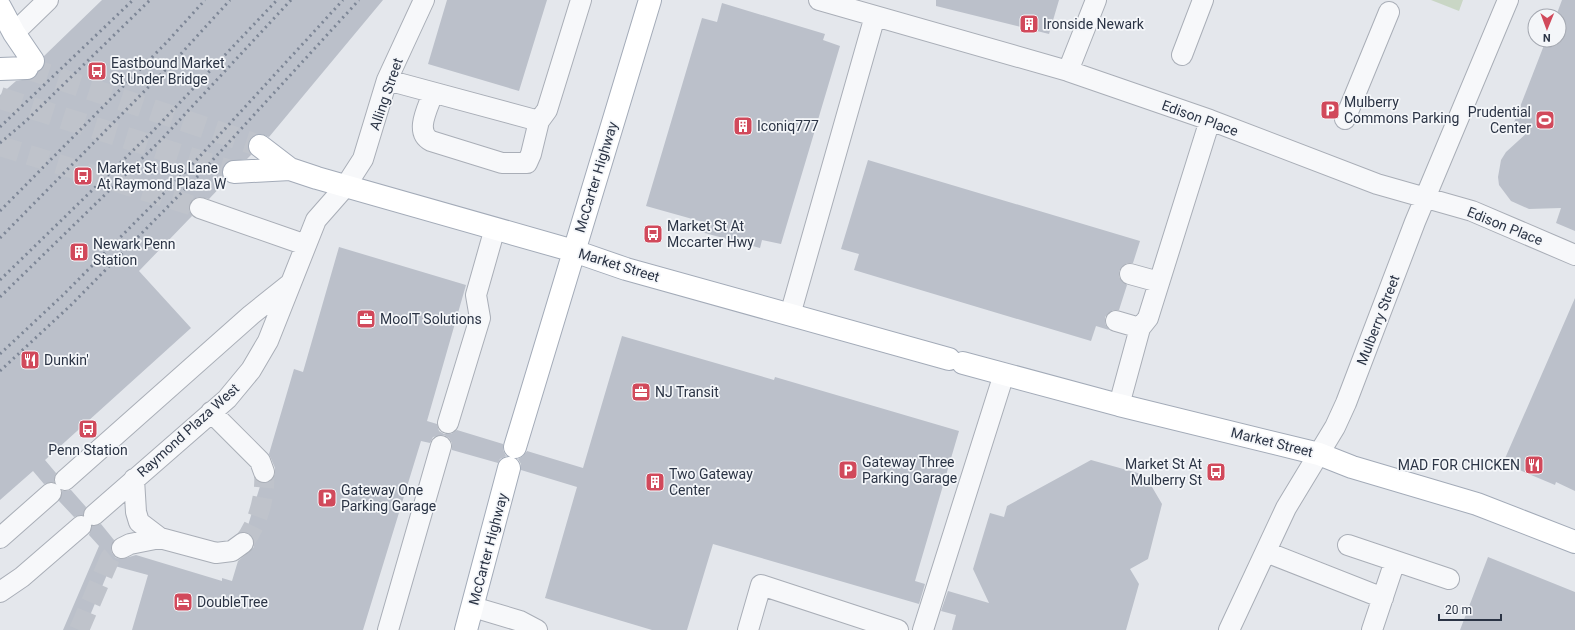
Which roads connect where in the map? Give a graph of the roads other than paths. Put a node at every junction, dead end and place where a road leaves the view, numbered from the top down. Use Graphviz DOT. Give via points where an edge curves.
graph roads {
  1 [pos="48,0"];
  2 [pos="424,0"];
  3 [pos="581,0"];
  4 [pos="650,0"];
  5 [pos="819,0"];
  6 [pos="1096,0"];
  7 [pos="1203,0"];
  8 [pos="1508,0"];
  9 [pos="0,7"];
  10 [pos="1388,12"];
  11 [pos="875,16"];
  12 [pos="7,39"];
  13 [pos="1182,55"];
  14 [pos="0,69"];
  15 [pos="1068,71"];
  16 [pos="387,80"];
  17 [pos="433,93"];
  18 [pos="1345,119"];
  19 [pos="1210,120"];
  20 [pos="539,121"];
  21 [pos="260,146"];
  22 [pos="290,169"];
  23 [pos="234,172"];
  24 [pos="345,187"];
  25 [pos="1426,198"];
  26 [pos="200,208"];
  27 [pos="495,228"];
  28 [pos="306,245"];
  29 [pos="574,251"];
  30 [pos="1575,255"];
  31 [pos="1130,274"];
  32 [pos="293,281"];
  33 [pos="1159,282"];
  34 [pos="790,315"];
  35 [pos="1116,321"];
  36 [pos="1140,328"];
  37 [pos="1004,374"];
  38 [pos="1119,405"];
  39 [pos="211,412"];
  40 [pos="448,424"];
  41 [pos="441,446"];
  42 [pos="515,447"];
  43 [pos="1319,454"];
  44 [pos="509,468"];
  45 [pos="264,472"];
  46 [pos="134,479"];
  47 [pos="0,538"];
  48 [pos="160,538"];
  49 [pos="1575,542"];
  50 [pos="243,543"];
  51 [pos="1348,545"];
  52 [pos="122,548"];
  53 [pos="1266,552"];
  54 [pos="1395,561"];
  55 [pos="1449,579"];
  56 [pos="0,592"];
  57 [pos="1382,598"];
  58 [pos="473,607"];
  59 [pos="388,630"];
  60 [pos="466,630"];
  61 [pos="537,630"];
  62 [pos="748,630"];
  63 [pos="898,630"];
  64 [pos="923,630"];
  65 [pos="1229,630"];
  66 [pos="1372,630"];
  1 -- 12 [label="street"];
  2 -- 16 [label="street, Alling Street"];
  3 -- 20 [label="street" via="547,110"];
  4 -- 29 [label="main road, McCarter Highway"];
  5 -- 11 [label="street, Edison Place"];
  6 -- 15 [label="street"];
  7 -- 13 [label="street"];
  8 -- 25 [label="street, Mulberry Street"];
  9 -- 12 [label="main road"];
  10 -- 18 [label="street"];
  11 -- 15 [label="street, Edison Place"];
  11 -- 34 [label="street"];
  12 -- 14 [label="main road" via="30,65"];
  15 -- 19 [label="street, Edison Place"];
  16 -- 17 [label="street"];
  16 -- 24 [label="street, Alling Street" via="367,148 358,169"];
  17 -- 20 [label="street"];
  17 -- 20 [label="street" via="423,121 424,138 502,163 527,163"];
  19 -- 25 [label="street, Edison Place" via="1377,184"];
  19 -- 33 [label="street"];
  21 -- 22 [label="main road, Market Street"];
  22 -- 23 [label="main road, Market Street"];
  22 -- 24 [label="main road, Market Street"];
  24 -- 27 [label="main road, Market Street"];
  24 -- 28 [label="street, Raymond Plaza West" via="316,220"];
  25 -- 30 [label="street, Edison Place" via="1472,211"];
  25 -- 43 [label="street, Mulberry Street" via="1346,403"];
  26 -- 28 [label="street"];
  27 -- 29 [label="main road, Market Street"];
  27 -- 40 [label="street" via="476,296 480,318"];
  28 -- 32 [label="street, Raymond Plaza West"];
  29 -- 34 [label="main road, Market Street"];
  29 -- 42 [label="main road, McCarter Highway"];
  31 -- 33 [label="street"];
  32 -- 39 [label="street, Raymond Plaza West" via="268,341 251,370 227,399"];
  32 -- 47 [label="street" via="251,315"];
  33 -- 36 [label="street" via="1148,318"];
  34 -- 37 [label="main road, Market Street"];
  35 -- 36 [label="street"];
  36 -- 38 [label="street"];
  37 -- 38 [label="main road, Market Street"];
  37 -- 64 [label="street"];
  38 -- 43 [label="main road, Market Street"];
  39 -- 45 [label="street" via="260,461"];
  39 -- 46 [label="street, Raymond Plaza West"];
  41 -- 59 [label="street"];
  43 -- 49 [label="main road, Market Street" via="1352,467 1478,504"];
  43 -- 53 [label="street, Mulberry Street" via="1286,508"];
  44 -- 58 [label="main road, McCarter Highway"];
  46 -- 48 [label="street" via="139,522"];
  46 -- 56 [label="street, Raymond Plaza West" via="22,577"];
  48 -- 50 [label="street" via="216,553 232,551"];
  48 -- 52 [label="street"];
  51 -- 54 [label="street"];
  53 -- 57 [label="street"];
  53 -- 65 [label="street, Mulberry Street"];
  54 -- 55 [label="street"];
  54 -- 57 [label="street"];
  57 -- 66 [label="street"];
  58 -- 60 [label="main road, McCarter Highway"];
  58 -- 61 [label="street" via="520,621"];
  62 -- 63 [label="street" via="761,585"];
}
